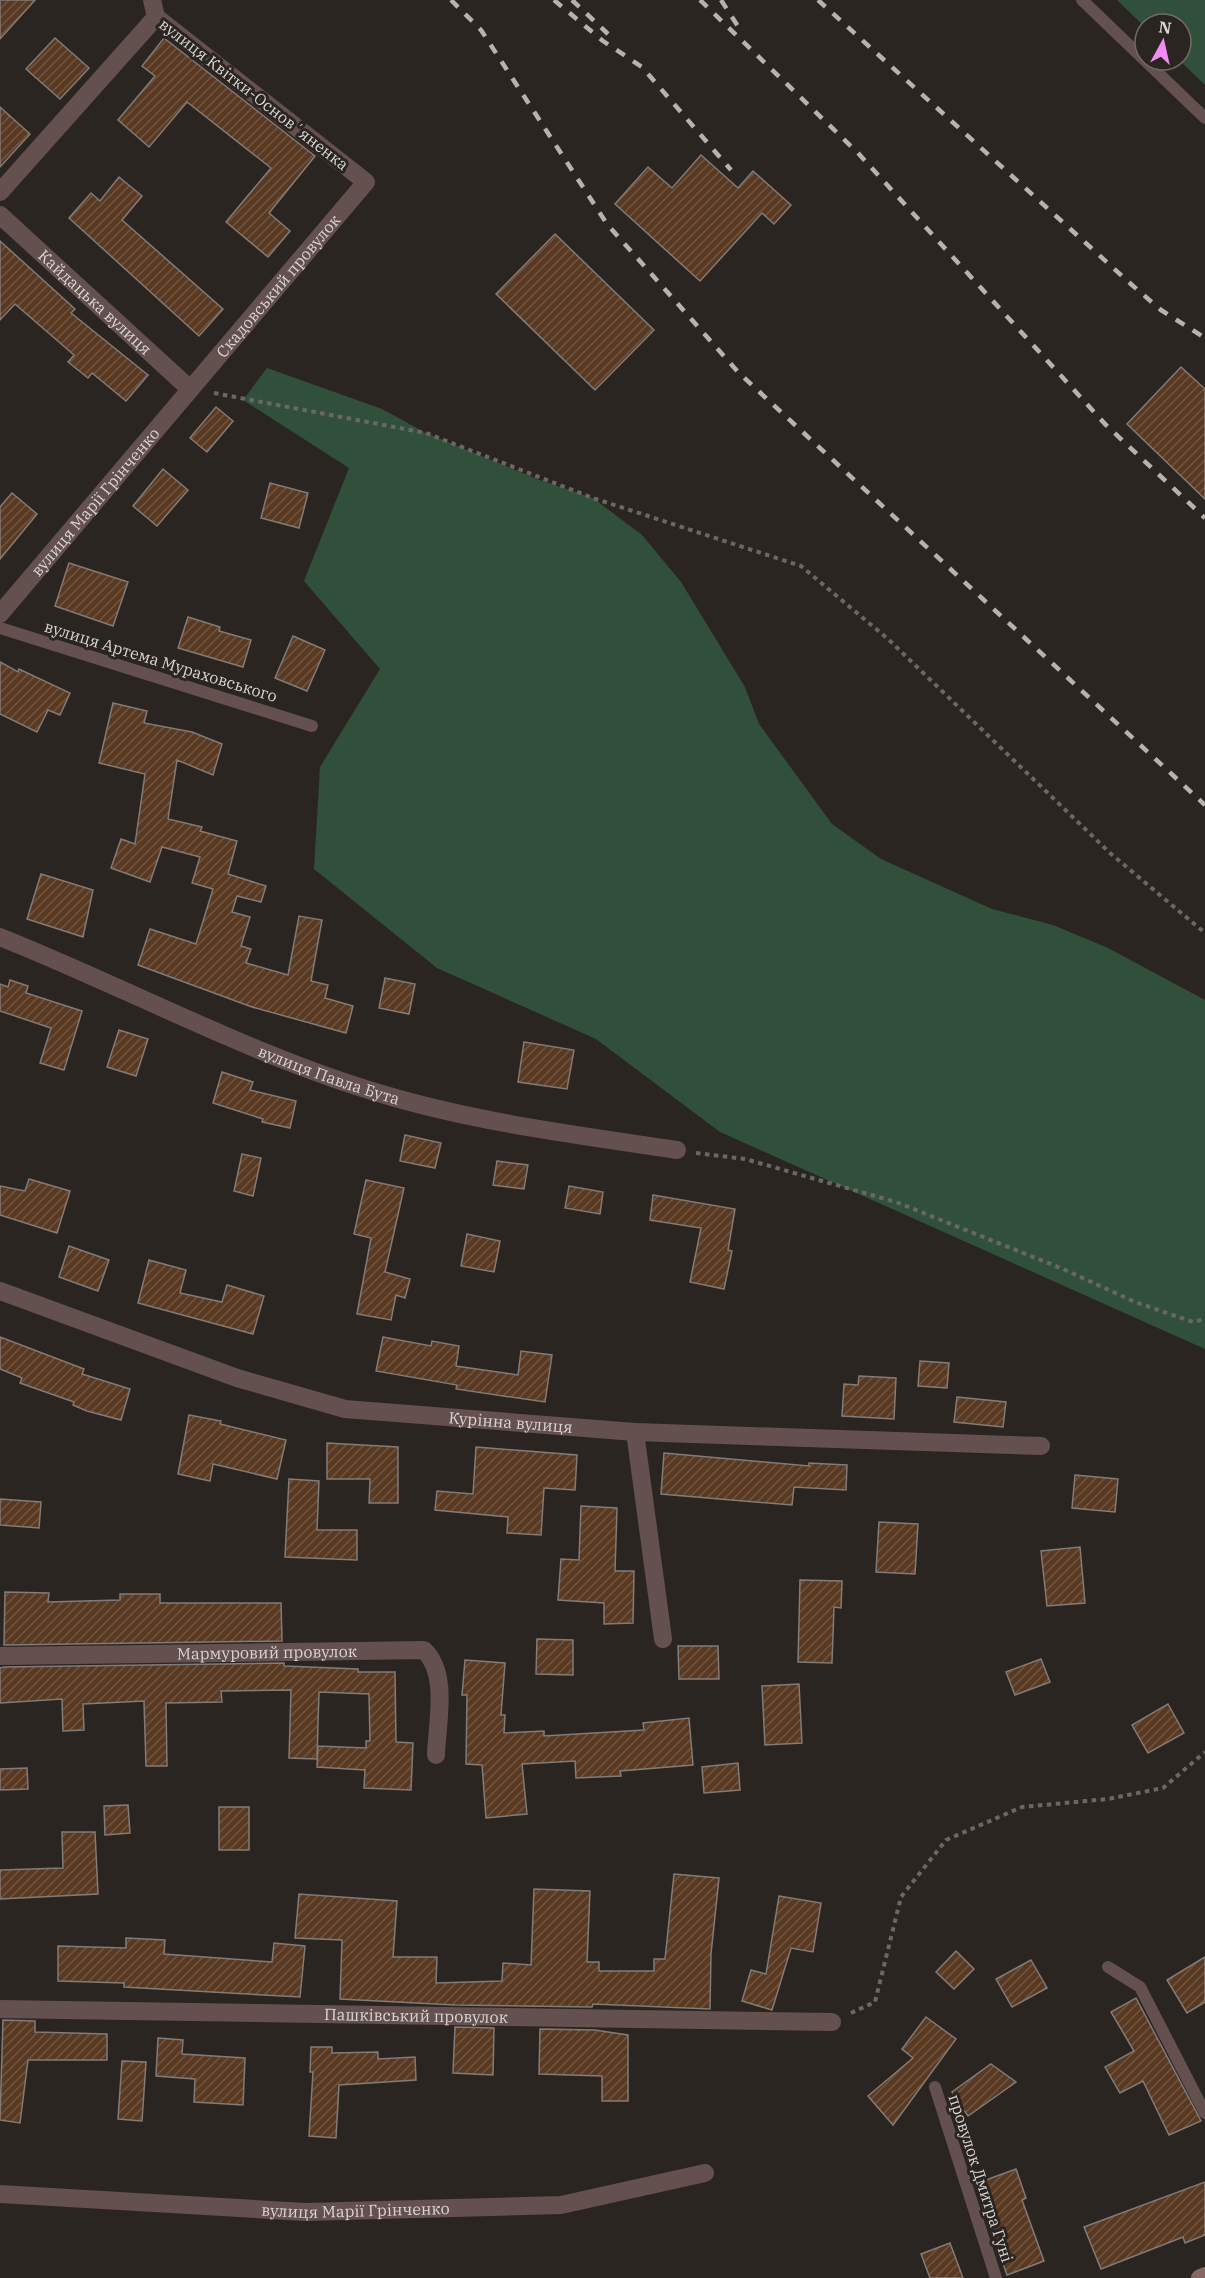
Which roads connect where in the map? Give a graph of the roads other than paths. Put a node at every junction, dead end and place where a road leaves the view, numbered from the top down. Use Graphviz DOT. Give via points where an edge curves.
graph roads {
  1 [pos="1082,0"];
  2 [pos="154,8"];
  3 [pos="1205,118"];
  4 [pos="366,182"];
  5 [pos="0,192"];
  6 [pos="0,215"];
  7 [pos="190,389"];
  8 [pos="0,614"];
  9 [pos="0,628"];
  10 [pos="312,726"];
  11 [pos="0,937"];
  12 [pos="677,1150"];
  13 [pos="0,1291"];
  14 [pos="634,1432"];
  15 [pos="1041,1446"];
  16 [pos="663,1639"];
  17 [pos="0,1656"];
  18 [pos="436,1755"];
  19 [pos="1108,1967"];
  20 [pos="0,2009"];
  21 [pos="832,2022"];
  22 [pos="935,2087"];
  23 [pos="1205,2113"];
  24 [pos="705,2173"];
  25 [pos="0,2194"];
  26 [pos="1205,2276"];
  27 [pos="996,2278"];
  28 [pos="1200,2278"];
  1 -- 3 [label="lane"];
  2 -- 4 [label="street, вулиця Квітки-Основʼяненка"];
  2 -- 5 [label="street"];
  4 -- 7 [label="street, Скадовський провулок"];
  6 -- 7 [label="street, Кайдацька вулиця"];
  7 -- 8 [label="street, вулиця Марії Грінченко"];
  9 -- 10 [label="lane, вулиця Артема Мураховського"];
  11 -- 12 [label="street, вулиця Павла Бута" via="276,1057 383,1094 494,1121"];
  13 -- 14 [label="street, Курінна вулиця" via="237,1378 345,1409"];
  14 -- 15 [label="street, Курінна вулиця"];
  14 -- 16 [label="street"];
  17 -- 18 [label="street, Мармуровий провулок" via="424,1650 432,1659 439,1681"];
  19 -- 23 [label="lane" via="1140,1987"];
  20 -- 21 [label="street, Пашківський провулок"];
  22 -- 27 [label="lane, провулок Дмитра Гуні"];
  24 -- 25 [label="street, вулиця Марії Грінченко" via="561,2205 305,2212"];
  26 -- 28 [label="street"];
}
